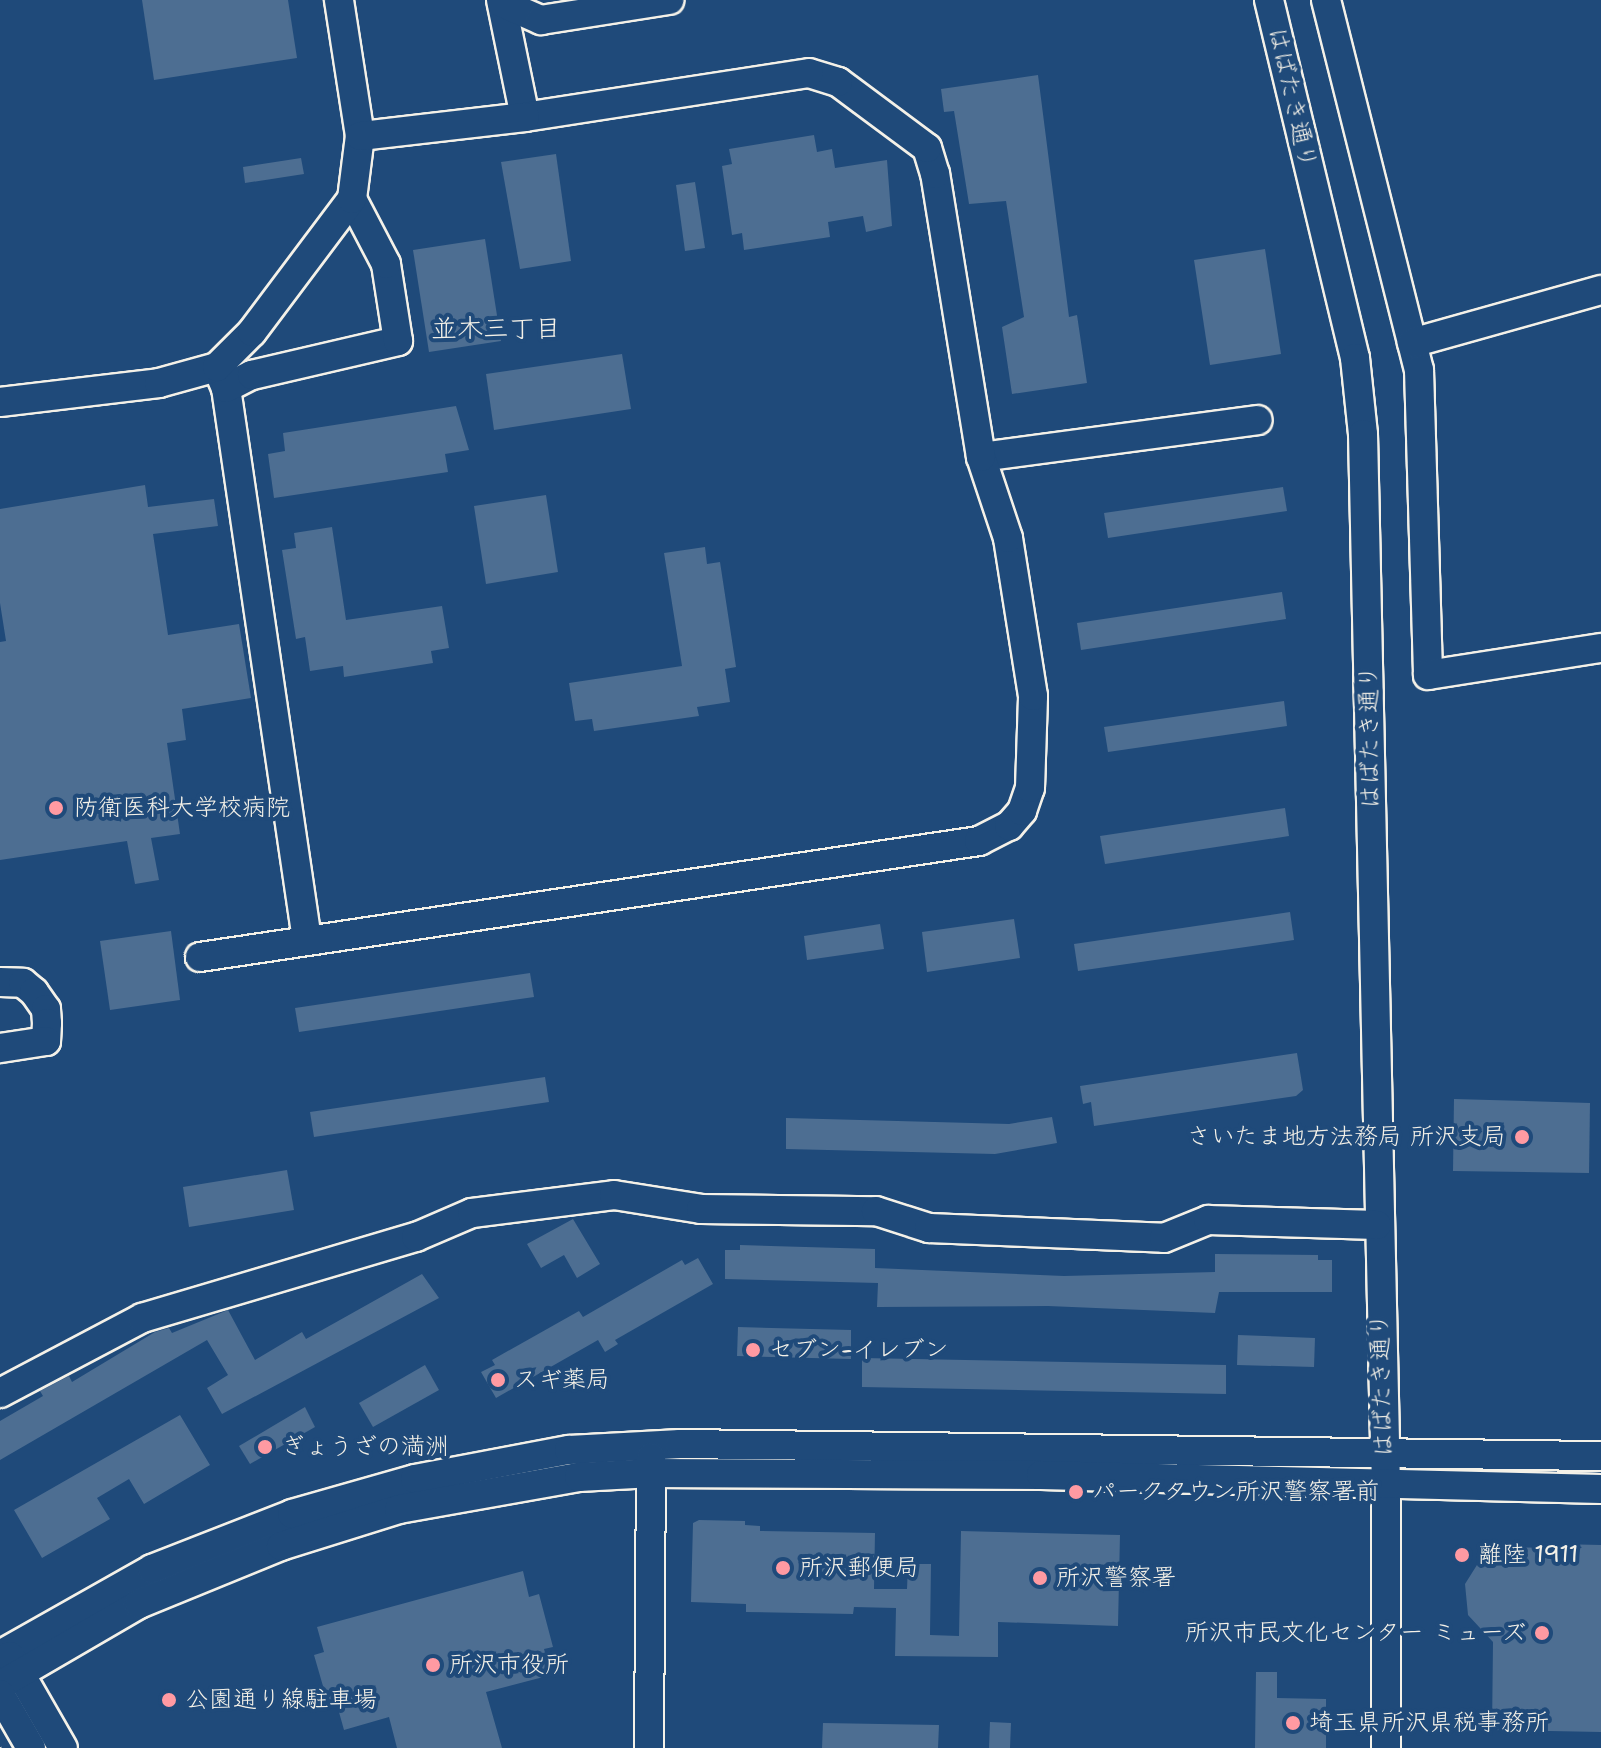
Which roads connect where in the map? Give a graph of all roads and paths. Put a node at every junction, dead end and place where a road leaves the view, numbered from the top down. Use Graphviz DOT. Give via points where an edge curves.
graph roads {
  1 [pos="339,0"];
  2 [pos="669,0"];
  3 [pos="1269,0"];
  4 [pos="1326,0"];
  5 [pos="501,2"];
  6 [pos="525,117"];
  7 [pos="360,136"];
  8 [pos="352,199"];
  9 [pos="1601,290"];
  10 [pos="1412,343"];
  11 [pos="221,377"];
  12 [pos="0,402"];
  13 [pos="1258,420"];
  14 [pos="981,457"];
  15 [pos="1601,648"];
  16 [pos="307,940"];
  17 [pos="200,957"];
  18 [pos="0,982"];
  19 [pos="0,1048"];
  20 [pos="1377,1225"];
  21 [pos="0,1393"];
  22 [pos="1384,1451"];
  23 [pos="1601,1456"];
  24 [pos="651,1460"];
  25 [pos="1386,1486"];
  26 [pos="1601,1489"];
  27 [pos="5,1660"];
  28 [pos="0,1694"];
  29 [pos="31,1748"];
  30 [pos="63,1748"];
  31 [pos="649,1748"];
  32 [pos="1386,1748"];
  1 -- 7 [label="street"];
  2 -- 5 [label="street" via="541,20"];
  3 -- 20 [label="street, はばたき通り" via="1355,358 1362,422"];
  4 -- 10 [label="street"];
  5 -- 6 [label="street"];
  6 -- 7 [label="street"];
  6 -- 14 [label="street" via="809,73 838,82 870,104 927,148 933,161"];
  7 -- 8 [label="street"];
  8 -- 11 [label="street"];
  8 -- 11 [label="street" via="386,264 398,341 252,375"];
  9 -- 10 [label="street"];
  10 -- 15 [label="street" via="1419,370 1426,484 1428,675"];
  11 -- 12 [label="street"];
  11 -- 16 [label="street"];
  13 -- 14 [label="street"];
  14 -- 16 [label="street" via="1008,538 1033,696 1030,788 1022,811 1009,826 979,841"];
  16 -- 17 [label="street"];
  18 -- 19 [label="street" via="23,983 34,992 46,1009 47,1023 46,1041"];
  20 -- 21 [label="street" via="1208,1220 1164,1238 1133,1237 929,1228 876,1211 701,1209 614,1195 472,1213 416,1237 157,1313"];
  20 -- 22 [label="street, はばたき通り"];
  22 -- 23 [label="street"];
  22 -- 24 [label="street"];
  22 -- 25 [label="street, はばたき通り"];
  24 -- 25 [label="street"];
  24 -- 27 [label="street" via="336,1527"];
  24 -- 31 [label="street"];
  25 -- 26 [label="street"];
  25 -- 32 [label="street, はばたき通り"];
  27 -- 30 [label="street"];
  28 -- 29 [label="street"];
}
